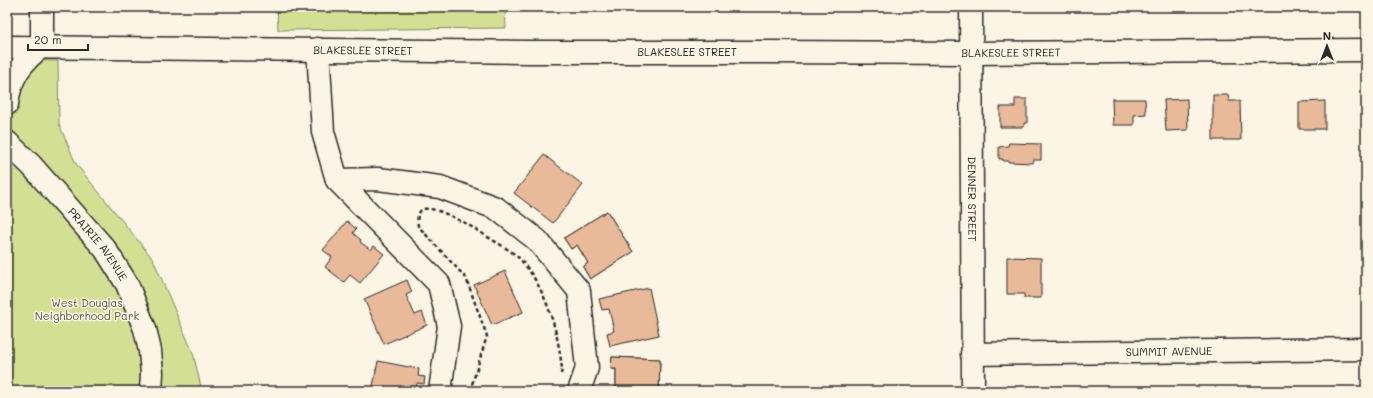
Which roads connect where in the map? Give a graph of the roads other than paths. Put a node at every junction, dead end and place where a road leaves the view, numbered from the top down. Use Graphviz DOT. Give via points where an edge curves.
graph roads {
  1 [pos="42,7"];
  2 [pos="971,7"];
  3 [pos="7,46"];
  4 [pos="42,46"];
  5 [pos="318,49"];
  6 [pos="1366,50"];
  7 [pos="972,53"];
  8 [pos="7,104"];
  9 [pos="7,142"];
  10 [pos="337,180"];
  11 [pos="1366,349"];
  12 [pos="972,354"];
  13 [pos="151,391"];
  14 [pos="440,391"];
  15 [pos="579,391"];
  16 [pos="973,391"];
  1 -- 4 [label="street"];
  2 -- 7 [label="street, DENNER STREET"];
  3 -- 4 [label="street, BLAKESLEE STREET"];
  4 -- 5 [label="street, BLAKESLEE STREET"];
  4 -- 8 [label="street" via="22,64 8,92"];
  5 -- 7 [label="street, BLAKESLEE STREET"];
  5 -- 10 [label="street" via="323,132"];
  6 -- 7 [label="street, BLAKESLEE STREET"];
  7 -- 12 [label="street, DENNER STREET"];
  9 -- 13 [label="street, PRAIRIE AVENUE" via="31,165 105,248 127,284 145,329 150,351"];
  10 -- 14 [label="street" via="439,284 449,326"];
  10 -- 15 [label="street" via="378,179 440,187 496,208 538,240 579,291 587,368"];
  11 -- 12 [label="street, SUMMIT AVENUE"];
  12 -- 16 [label="street, DENNER STREET"];
}
